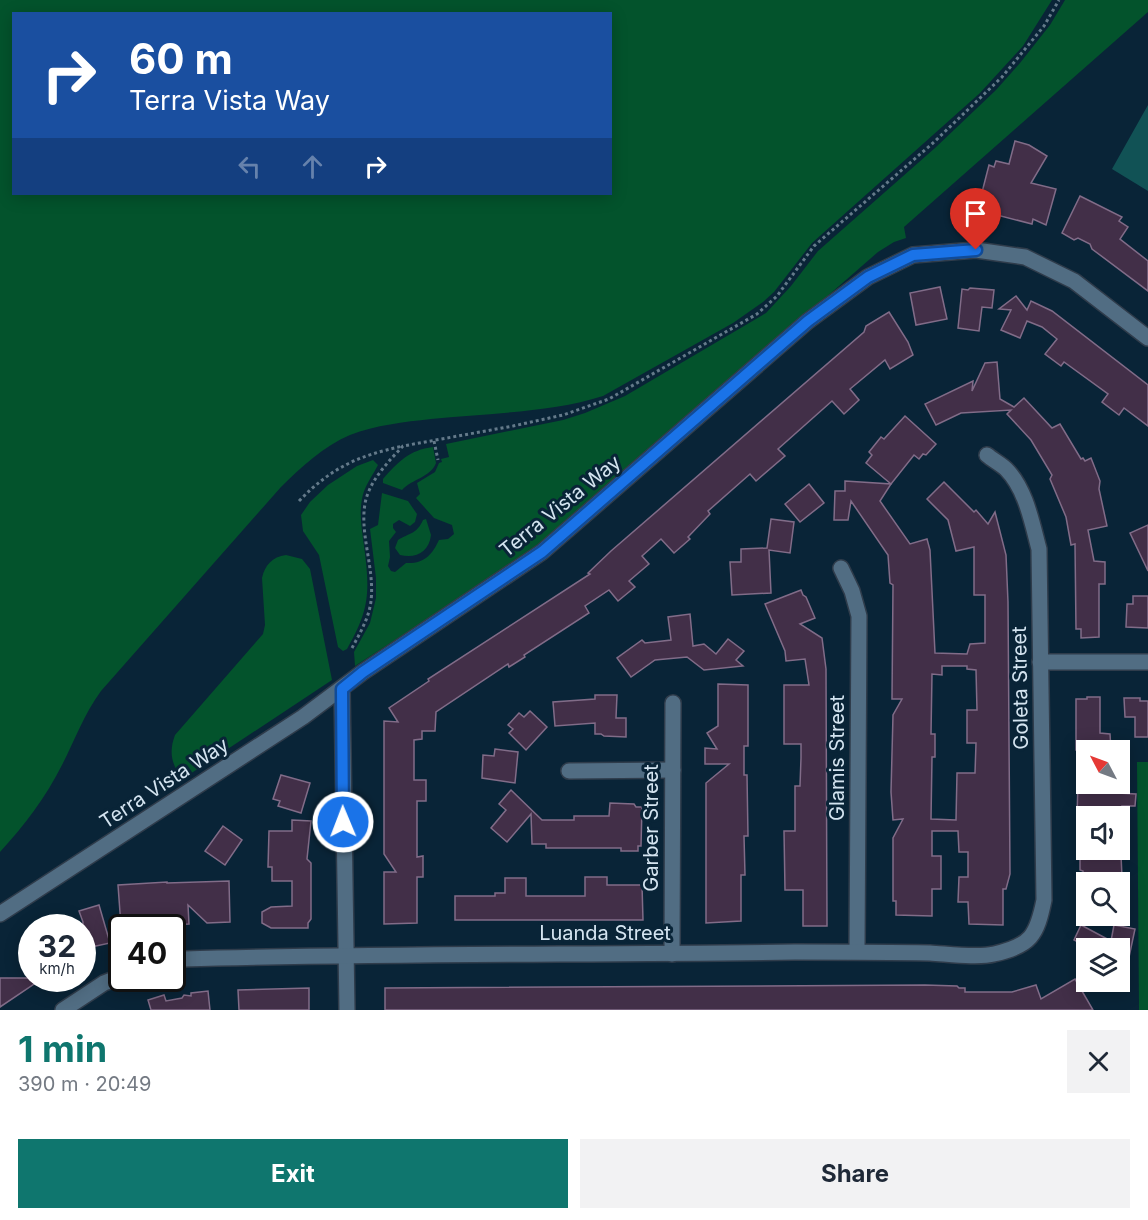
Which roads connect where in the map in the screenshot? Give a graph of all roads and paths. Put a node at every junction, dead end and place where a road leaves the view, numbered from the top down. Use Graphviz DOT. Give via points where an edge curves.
graph roads {
  1 [pos="1059,0"];
  2 [pos="1148,338"];
  3 [pos="434,440"];
  4 [pos="403,446"];
  5 [pos="987,455"];
  6 [pos="438,460"];
  7 [pos="299,501"];
  8 [pos="841,568"];
  9 [pos="352,648"];
  10 [pos="1040,662"];
  11 [pos="1148,662"];
  12 [pos="342,689"];
  13 [pos="673,703"];
  14 [pos="672,770"];
  15 [pos="569,771"];
  16 [pos="0,914"];
  17 [pos="1033,936"];
  18 [pos="857,951"];
  19 [pos="345,954"];
  20 [pos="672,954"];
  21 [pos="186,959"];
  22 [pos="108,981"];
  23 [pos="63,1010"];
  24 [pos="347,1010"];
  1 -- 3 [label="path" via="1044,26 1002,77 814,246 777,296 757,314 609,399 563,415"];
  2 -- 12 [label="street, Terra Vista Way" via="1074,281 1025,257 976,250 913,255 868,277 808,321 542,552"];
  3 -- 4 [label="path"];
  3 -- 6 [label="path"];
  4 -- 7 [label="path" via="352,461"];
  4 -- 9 [label="path" via="375,480 366,500 371,601"];
  5 -- 10 [label="street, Goleta Street" via="1017,485 1039,549"];
  8 -- 18 [label="street, Glamis Street" via="859,616"];
  10 -- 11 [label="street"];
  10 -- 17 [label="street, Goleta Street" via="1044,900"];
  12 -- 16 [label="street, Terra Vista Way"];
  12 -- 19 [label="street"];
  13 -- 14 [label="street, Garber Street"];
  14 -- 15 [label="street"];
  14 -- 20 [label="street, Garber Street"];
  17 -- 18 [label="street, Luanda Street" via="992,955"];
  18 -- 20 [label="street, Luanda Street"];
  19 -- 20 [label="street, Luanda Street"];
  19 -- 21 [label="street, Luanda Street"];
  19 -- 24 [label="street"];
  22 -- 23 [label="street"];
}
